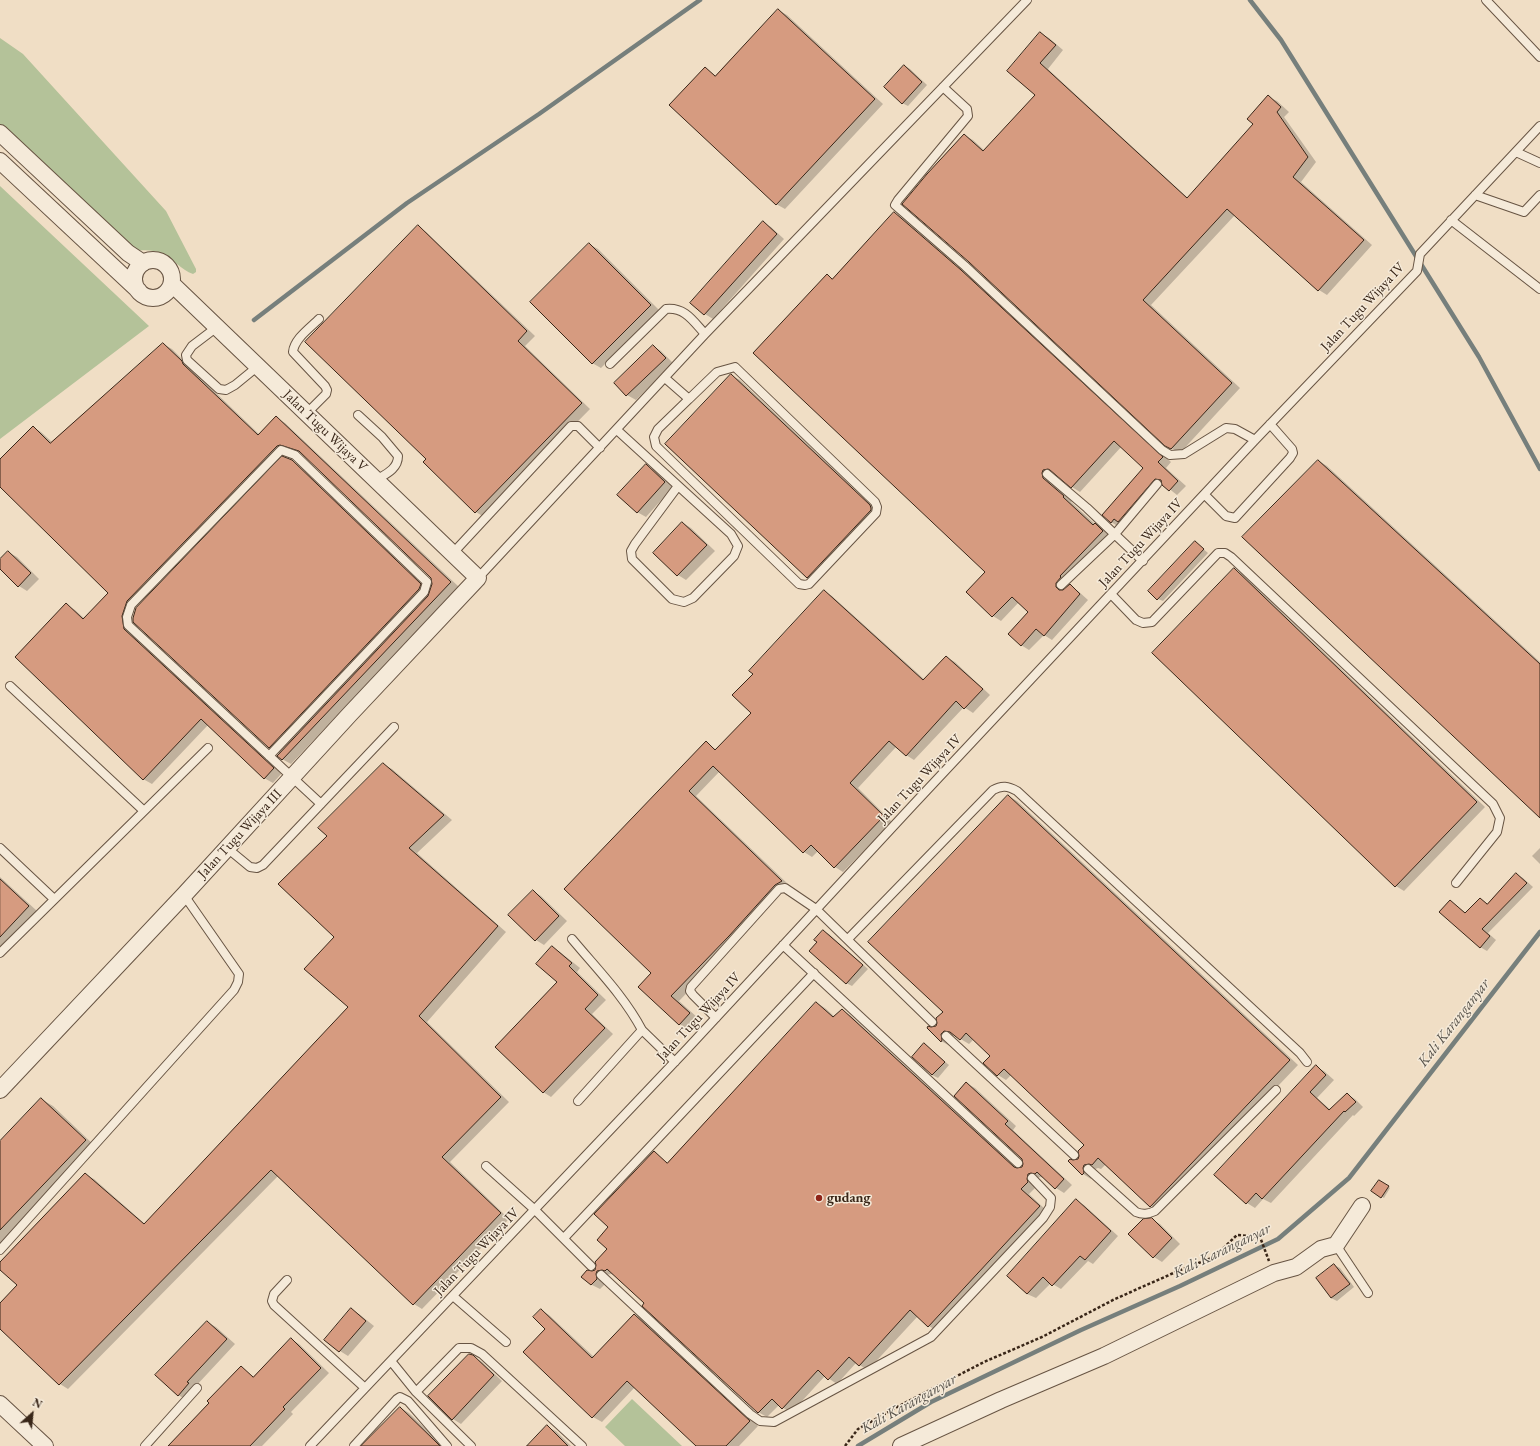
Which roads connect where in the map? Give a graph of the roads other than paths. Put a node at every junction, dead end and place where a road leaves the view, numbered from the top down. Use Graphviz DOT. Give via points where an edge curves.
graph roads {
  1 [pos="1027,0"];
  2 [pos="1486,0"];
  3 [pos="1540,57"];
  4 [pos="943,87"];
  5 [pos="1540,126"];
  6 [pos="0,133"];
  7 [pos="1516,152"];
  8 [pos="0,161"];
  9 [pos="1540,163"];
  10 [pos="1475,195"];
  11 [pos="1540,196"];
  12 [pos="1451,220"];
  13 [pos="143,263"];
  14 [pos="172,284"];
  15 [pos="1540,289"];
  16 [pos="139,291"];
  17 [pos="318,319"];
  18 [pos="217,327"];
  19 [pos="705,334"];
  20 [pos="610,364"];
  21 [pos="257,367"];
  22 [pos="665,378"];
  23 [pos="689,399"];
  24 [pos="307,413"];
  25 [pos="358,415"];
  26 [pos="1270,424"];
  27 [pos="617,430"];
  28 [pos="1255,440"];
  29 [pos="600,448"];
  30 [pos="1047,474"];
  31 [pos="376,480"];
  32 [pos="1157,484"];
  33 [pos="678,486"];
  34 [pos="1205,494"];
  35 [pos="1115,534"];
  36 [pos="452,553"];
  37 [pos="1143,561"];
  38 [pos="478,578"];
  39 [pos="1060,585"];
  40 [pos="1111,594"];
  41 [pos="10,686"];
  42 [pos="394,726"];
  43 [pos="208,748"];
  44 [pos="269,756"];
  45 [pos="292,777"];
  46 [pos="321,804"];
  47 [pos="144,811"];
  48 [pos="0,848"];
  49 [pos="227,848"];
  50 [pos="1456,884"];
  51 [pos="184,895"];
  52 [pos="54,899"];
  53 [pos="816,909"];
  54 [pos="572,939"];
  55 [pos="848,939"];
  56 [pos="783,945"];
  57 [pos="0,952"];
  58 [pos="814,972"];
  59 [pos="716,1018"];
  60 [pos="932,1022"];
  61 [pos="642,1030"];
  62 [pos="946,1036"];
  63 [pos="675,1062"];
  64 [pos="1307,1062"];
  65 [pos="0,1090"];
  66 [pos="1276,1090"];
  67 [pos="578,1101"];
  68 [pos="1074,1155"];
  69 [pos="1018,1163"];
  70 [pos="486,1166"];
  71 [pos="1088,1169"];
  72 [pos="1032,1178"];
  73 [pos="1362,1206"];
  74 [pos="535,1210"];
  75 [pos="564,1238"];
  76 [pos="1336,1245"];
  77 [pos="0,1250"];
  78 [pos="591,1266"];
  79 [pos="601,1275"];
  80 [pos="286,1280"];
  81 [pos="1368,1293"];
  82 [pos="454,1296"];
  83 [pos="506,1342"];
  84 [pos="391,1361"];
  85 [pos="197,1388"];
  86 [pos="365,1388"];
  87 [pos="416,1392"];
  88 [pos="0,1404"];
  89 [pos="903,1445"];
  90 [pos="45,1446"];
  91 [pos="145,1446"];
  92 [pos="310,1446"];
  93 [pos="354,1446"];
  94 [pos="447,1446"];
  95 [pos="471,1446"];
  96 [pos="582,1446"];
  1 -- 4 [label="lane"];
  2 -- 3 [label="lane"];
  4 -- 19 [label="lane"];
  4 -- 28 [label="lane" via="967,109 968,116 895,205 965,266 1162,450 1170,455 1184,454 1231,427"];
  5 -- 7 [label="lane, Jalan Tugu Wijaya IV"];
  6 -- 13 [label="street" via="128,253"];
  7 -- 9 [label="lane"];
  7 -- 10 [label="lane, Jalan Tugu Wijaya IV"];
  8 -- 16 [label="street"];
  10 -- 11 [label="lane" via="1521,212"];
  10 -- 12 [label="lane, Jalan Tugu Wijaya IV"];
  12 -- 15 [label="lane"];
  12 -- 26 [label="lane, Jalan Tugu Wijaya IV" via="1420,254 1416,271"];
  13 -- 14 [label="street" via="156,260 168,266"];
  13 -- 16 [label="street" via="138,267 134,279"];
  14 -- 16 [label="street" via="164,295 158,297 151,297"];
  14 -- 18 [label="street, Jalan Tugu Wijaya V"];
  17 -- 24 [label="lane" via="293,347 293,352 327,390"];
  18 -- 21 [label="street, Jalan Tugu Wijaya V"];
  18 -- 21 [label="lane" via="192,346 186,355 187,360 219,389 226,390"];
  19 -- 20 [label="lane" via="686,313 674,308 666,309"];
  19 -- 22 [label="lane"];
  21 -- 24 [label="street, Jalan Tugu Wijaya V"];
  22 -- 23 [label="lane"];
  22 -- 27 [label="lane"];
  23 -- 23 [label="lane" via="658,429 654,437 656,446 799,584 809,584 876,513 875,502 735,367 717,372"];
  24 -- 31 [label="street, Jalan Tugu Wijaya V"];
  25 -- 31 [label="lane" via="398,456 394,469"];
  26 -- 28 [label="lane, Jalan Tugu Wijaya IV"];
  26 -- 34 [label="lane" via="1293,453 1236,518 1226,516"];
  27 -- 29 [label="lane"];
  27 -- 33 [label="lane"];
  28 -- 34 [label="lane, Jalan Tugu Wijaya IV"];
  29 -- 36 [label="lane" via="578,426 571,426"];
  29 -- 38 [label="lane"];
  30 -- 35 [label="lane"];
  31 -- 36 [label="street, Jalan Tugu Wijaya V"];
  32 -- 35 [label="lane"];
  33 -- 33 [label="lane" via="635,544 631,555 672,599 684,602 694,598 734,556 738,546 731,534"];
  34 -- 37 [label="lane, Jalan Tugu Wijaya IV"];
  35 -- 37 [label="lane"];
  35 -- 39 [label="lane"];
  36 -- 38 [label="street, Jalan Tugu Wijaya V"];
  37 -- 40 [label="lane, Jalan Tugu Wijaya IV"];
  38 -- 45 [label="street, Jalan Tugu Wijaya III"];
  40 -- 50 [label="lane" via="1136,620 1143,623 1152,622 1218,553 1225,553 1231,558 1493,804 1500,818 1497,832"];
  40 -- 53 [label="lane, Jalan Tugu Wijaya IV"];
  41 -- 47 [label="lane"];
  42 -- 46 [label="lane"];
  43 -- 47 [label="lane"];
  44 -- 44 [label="lane" via="128,625 127,617 131,605 281,450 295,455 427,582 424,592"];
  44 -- 45 [label="lane"];
  45 -- 46 [label="lane"];
  45 -- 49 [label="street, Jalan Tugu Wijaya III"];
  46 -- 49 [label="lane" via="263,865 257,868 250,868"];
  47 -- 52 [label="lane"];
  48 -- 52 [label="lane"];
  49 -- 51 [label="street, Jalan Tugu Wijaya III"];
  51 -- 65 [label="street, Jalan Tugu Wijaya III"];
  51 -- 77 [label="lane" via="238,974 234,990"];
  52 -- 57 [label="lane"];
  53 -- 55 [label="lane"];
  53 -- 56 [label="lane, Jalan Tugu Wijaya IV"];
  53 -- 59 [label="lane" via="785,888 780,889 691,987 693,995"];
  54 -- 61 [label="lane" via="619,993"];
  55 -- 60 [label="lane"];
  55 -- 64 [label="lane" via="993,790 1000,786 1009,787 1023,797"];
  56 -- 58 [label="lane"];
  56 -- 59 [label="lane, Jalan Tugu Wijaya IV"];
  58 -- 69 [label="lane"];
  58 -- 75 [label="lane"];
  59 -- 63 [label="lane, Jalan Tugu Wijaya IV"];
  61 -- 63 [label="lane"];
  61 -- 67 [label="lane"];
  62 -- 68 [label="lane"];
  63 -- 74 [label="lane, Jalan Tugu Wijaya IV"];
  66 -- 71 [label="lane" via="1150,1214 1136,1212"];
  70 -- 74 [label="lane"];
  72 -- 79 [label="lane" via="1051,1198 1050,1206 1042,1218 931,1337 774,1422 760,1421 750,1414"];
  73 -- 76 [label="street"];
  74 -- 75 [label="lane"];
  74 -- 82 [label="lane, Jalan Tugu Wijaya IV"];
  75 -- 78 [label="lane"];
  76 -- 81 [label="lane"];
  76 -- 89 [label="street" via="1321,1249 1296,1267 1274,1273 1104,1356"];
  80 -- 86 [label="lane" via="274,1294 274,1305"];
  82 -- 83 [label="lane"];
  82 -- 84 [label="lane, Jalan Tugu Wijaya IV"];
  84 -- 86 [label="lane, Jalan Tugu Wijaya IV"];
  84 -- 87 [label="lane"];
  85 -- 91 [label="lane"];
  86 -- 92 [label="lane, Jalan Tugu Wijaya IV"];
  87 -- 95 [label="lane"];
  87 -- 96 [label="lane" via="459,1348 471,1348 482,1354"];
  88 -- 90 [label="street"];
  93 -- 94 [label="lane" via="400,1397 408,1401"];
}
